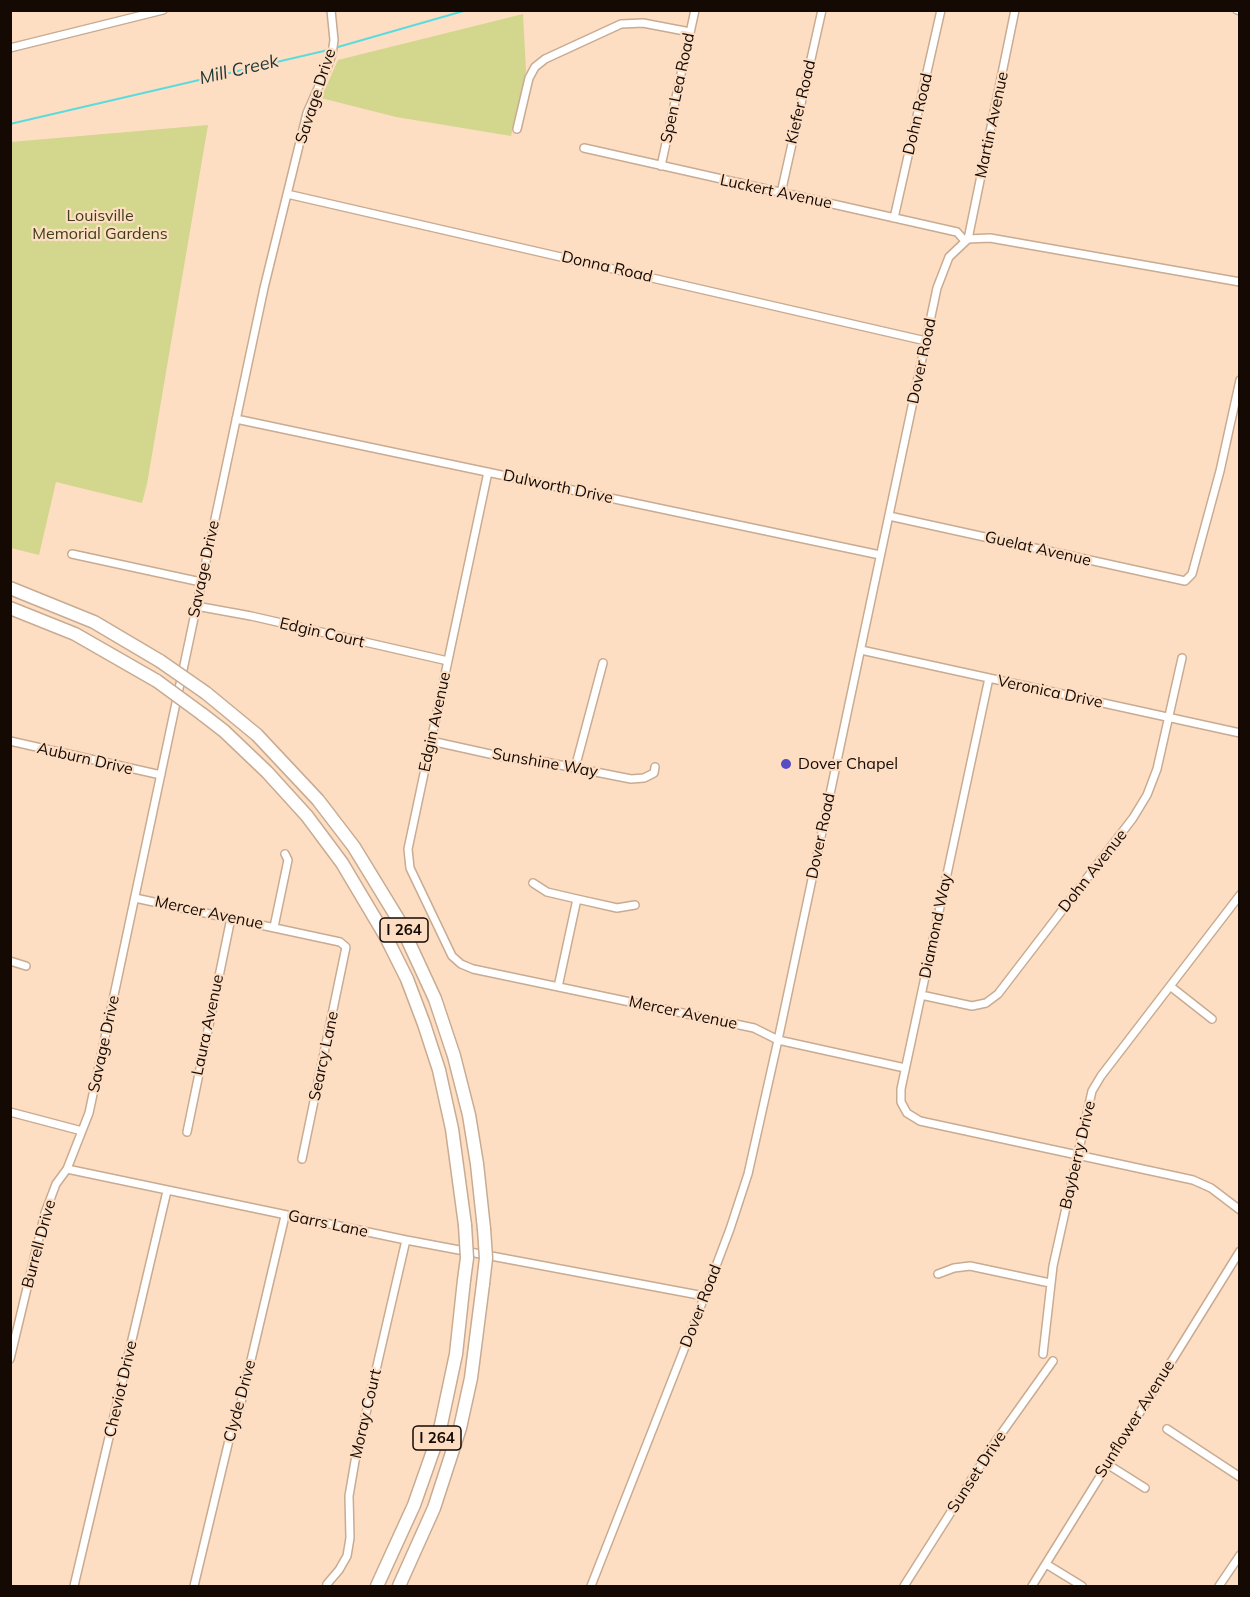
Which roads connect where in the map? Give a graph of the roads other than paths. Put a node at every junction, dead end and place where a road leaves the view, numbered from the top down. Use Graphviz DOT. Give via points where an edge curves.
graph roads {
  1 [pos="163,10"];
  2 [pos="331,10"];
  3 [pos="695,10"];
  4 [pos="822,10"];
  5 [pos="941,10"];
  6 [pos="1015,10"];
  7 [pos="690,33"];
  8 [pos="10,48"];
  9 [pos="517,129"];
  10 [pos="584,148"];
  11 [pos="661,166"];
  12 [pos="781,193"];
  13 [pos="287,194"];
  14 [pos="894,218"];
  15 [pos="967,240"];
  16 [pos="1239,282"];
  17 [pos="926,341"];
  18 [pos="1239,380"];
  19 [pos="236,419"];
  20 [pos="488,472"];
  21 [pos="889,516"];
  22 [pos="72,554"];
  23 [pos="880,555"];
  24 [pos="201,582"];
  25 [pos="10,588"];
  26 [pos="196,606"];
  27 [pos="10,608"];
  28 [pos="861,650"];
  29 [pos="1182,658"];
  30 [pos="448,660"];
  31 [pos="603,663"];
  32 [pos="989,678"];
  33 [pos="1169,717"];
  34 [pos="1239,733"];
  35 [pos="10,741"];
  36 [pos="431,741"];
  37 [pos="655,767"];
  38 [pos="575,768"];
  39 [pos="160,776"];
  40 [pos="285,854"];
  41 [pos="533,883"];
  42 [pos="1239,895"];
  43 [pos="135,898"];
  44 [pos="577,899"];
  45 [pos="635,905"];
  46 [pos="231,918"];
  47 [pos="274,927"];
  48 [pos="346,953"];
  49 [pos="10,961"];
  50 [pos="459,963"];
  51 [pos="26,966"];
  52 [pos="1170,986"];
  53 [pos="558,987"];
  54 [pos="921,995"];
  55 [pos="1212,1019"];
  56 [pos="778,1040"];
  57 [pos="905,1068"];
  58 [pos="10,1112"];
  59 [pos="82,1131"];
  60 [pos="186,1132"];
  61 [pos="1077,1155"];
  62 [pos="303,1159"];
  63 [pos="66,1168"];
  64 [pos="167,1191"];
  65 [pos="1239,1210"];
  66 [pos="285,1216"];
  67 [pos="406,1240"];
  68 [pos="1239,1251"];
  69 [pos="938,1274"];
  70 [pos="1050,1283"];
  71 [pos="704,1296"];
  72 [pos="1042,1354"];
  73 [pos="10,1359"];
  74 [pos="1053,1361"];
  75 [pos="1167,1429"];
  76 [pos="1107,1464"];
  77 [pos="1239,1477"];
  78 [pos="1145,1488"];
  79 [pos="1239,1555"];
  80 [pos="1046,1564"];
  81 [pos="327,1584"];
  82 [pos="74,1587"];
  83 [pos="194,1587"];
  84 [pos="377,1587"];
  85 [pos="399,1587"];
  86 [pos="591,1587"];
  87 [pos="904,1587"];
  88 [pos="1032,1587"];
  89 [pos="1082,1587"];
  90 [pos="1219,1587"];
  1 -- 8 [label="street"];
  2 -- 13 [label="street, Savage Drive" via="334,40 327,68 307,113"];
  3 -- 7 [label="street, Spen Lea Road"];
  4 -- 12 [label="street, Kiefer Road"];
  5 -- 14 [label="street, Dohn Road"];
  6 -- 15 [label="street, Martin Avenue"];
  7 -- 9 [label="street" via="643,22 621,24 545,58 529,78"];
  7 -- 11 [label="street, Spen Lea Road"];
  10 -- 11 [label="street, Luckert Avenue"];
  11 -- 12 [label="street, Luckert Avenue"];
  12 -- 14 [label="street, Luckert Avenue"];
  13 -- 17 [label="street, Donna Road"];
  13 -- 19 [label="street, Savage Drive"];
  14 -- 15 [label="street, Luckert Avenue" via="957,232"];
  15 -- 16 [label="street" via="1003,240"];
  15 -- 17 [label="street, Dover Road" via="949,256 941,274"];
  17 -- 21 [label="street, Dover Road"];
  18 -- 21 [label="street, Guelat Avenue" via="1220,471 1188,580"];
  19 -- 20 [label="street, Dulworth Drive"];
  19 -- 24 [label="street, Savage Drive"];
  20 -- 23 [label="street, Dulworth Drive"];
  20 -- 30 [label="street, Edgin Avenue"];
  21 -- 23 [label="street, Dover Road"];
  22 -- 24 [label="street"];
  23 -- 28 [label="street, Dover Road"];
  24 -- 26 [label="street, Savage Drive"];
  25 -- 85 [label="highway, I 264, bridge" via="94,622 160,661 257,735 318,800 354,847 399,919 435,999 469,1115 486,1258 471,1378 460,1428 434,1508"];
  26 -- 30 [label="street, Edgin Court"];
  26 -- 39 [label="street, Savage Drive"];
  27 -- 84 [label="highway, I 264, bridge" via="75,634 157,681 202,714 267,772 342,863 386,937 417,1006 439,1070 452,1129 467,1258 454,1364 436,1442 414,1505"];
  28 -- 32 [label="street, Veronica Drive"];
  28 -- 56 [label="street, Dover Road"];
  29 -- 33 [label="street, Dohn Avenue"];
  30 -- 36 [label="street, Edgin Avenue"];
  31 -- 38 [label="street"];
  32 -- 33 [label="street, Veronica Drive"];
  32 -- 54 [label="street, Diamond Way"];
  33 -- 34 [label="street, Veronica Drive"];
  33 -- 54 [label="street, Dohn Avenue" via="1154,780 1140,808 998,994 986,1003 972,1006"];
  35 -- 39 [label="street, Auburn Drive"];
  36 -- 38 [label="street, Sunshine Way"];
  36 -- 50 [label="street, Edgin Avenue" via="408,859 446,945"];
  37 -- 38 [label="street, Sunshine Way" via="654,773 639,779"];
  39 -- 43 [label="street, Savage Drive"];
  40 -- 47 [label="street" via="288,860"];
  41 -- 44 [label="street" via="547,892"];
  42 -- 52 [label="street, Bayberry Drive"];
  43 -- 46 [label="street, Mercer Avenue"];
  43 -- 59 [label="street, Savage Drive"];
  44 -- 45 [label="street" via="617,908"];
  44 -- 53 [label="street"];
  46 -- 47 [label="street, Mercer Avenue"];
  46 -- 60 [label="street, Laura Avenue"];
  47 -- 48 [label="street, Mercer Avenue" via="340,942"];
  48 -- 62 [label="street, Searcy Lane"];
  49 -- 51 [label="street"];
  50 -- 53 [label="street, Mercer Avenue"];
  52 -- 55 [label="street"];
  52 -- 61 [label="street, Bayberry Drive" via="1097,1083 1089,1099"];
  53 -- 56 [label="street, Mercer Avenue" via="754,1028"];
  54 -- 57 [label="street, Diamond Way"];
  56 -- 57 [label="street, Mercer Avenue"];
  56 -- 71 [label="street, Dover Road" via="748,1174"];
  57 -- 61 [label="street, Diamond Way" via="901,1102 907,1113 920,1121"];
  58 -- 59 [label="street"];
  59 -- 63 [label="street"];
  61 -- 65 [label="street" via="1204,1184"];
  61 -- 70 [label="street, Bayberry Drive"];
  63 -- 64 [label="street, Garrs Lane"];
  63 -- 73 [label="street, Burrell Drive" via="45,1213"];
  64 -- 66 [label="street, Garrs Lane"];
  64 -- 82 [label="street, Cheviot Drive"];
  66 -- 67 [label="street, Garrs Lane"];
  66 -- 83 [label="street, Clyde Drive"];
  67 -- 71 [label="street, Garrs Lane"];
  67 -- 81 [label="street, Moray Court" via="355,1461 349,1496 347,1556"];
  68 -- 76 [label="street, Sunflower Avenue"];
  69 -- 70 [label="street" via="969,1266"];
  70 -- 72 [label="street, Bayberry Drive"];
  71 -- 86 [label="street, Dover Road"];
  74 -- 87 [label="street, Sunset Drive" via="996,1441"];
  75 -- 77 [label="street"];
  76 -- 78 [label="street"];
  76 -- 80 [label="street, Sunflower Avenue"];
  79 -- 90 [label="street"];
  80 -- 88 [label="street, Sunflower Avenue"];
  80 -- 89 [label="street"];
}
